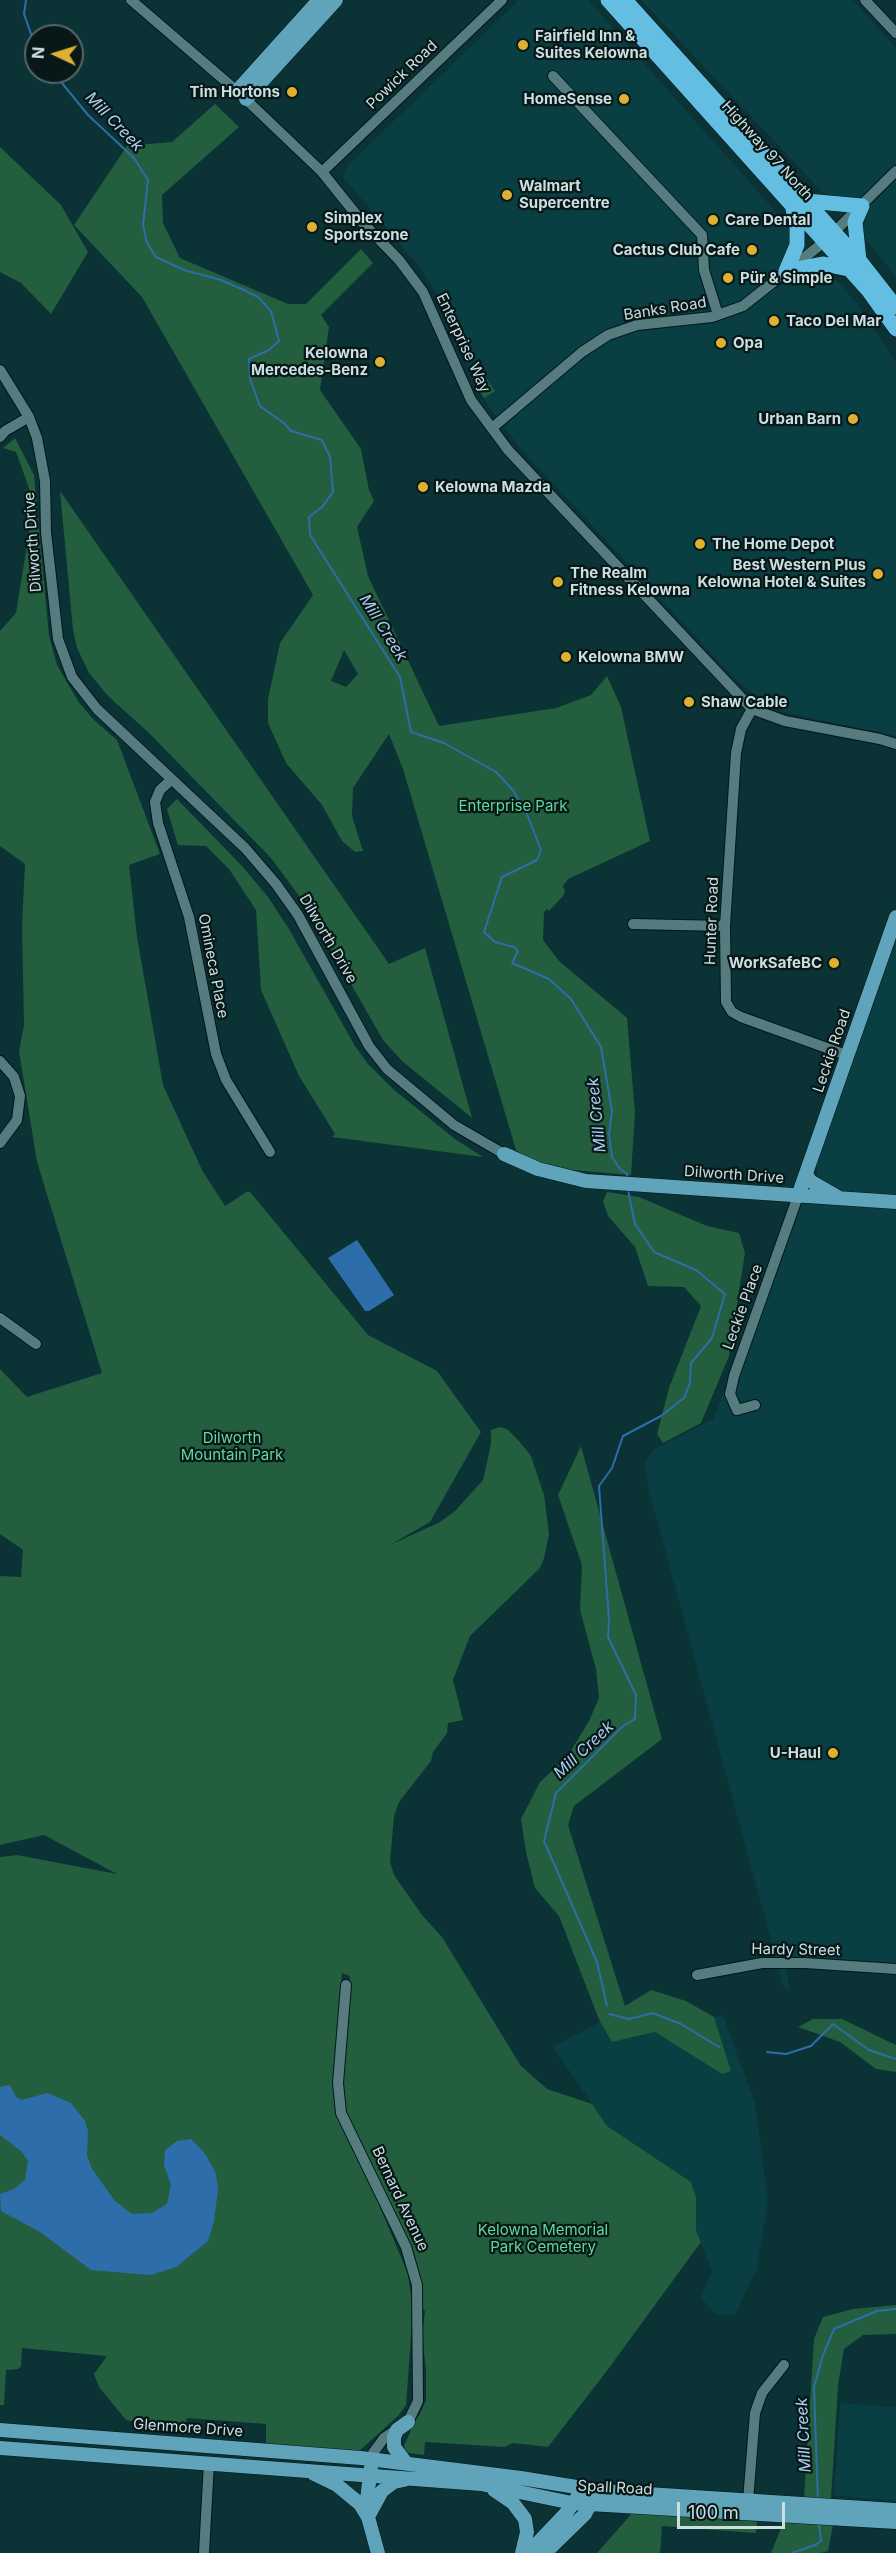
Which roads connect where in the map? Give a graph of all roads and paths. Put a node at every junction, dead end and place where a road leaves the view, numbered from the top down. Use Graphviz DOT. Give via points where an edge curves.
graph roads {
  1 [pos="133,0"];
  2 [pos="319,0"];
  3 [pos="336,0"];
  4 [pos="502,0"];
  5 [pos="608,0"];
  6 [pos="625,0"];
  7 [pos="869,1"];
  8 [pos="896,33"];
  9 [pos="553,76"];
  10 [pos="241,95"];
  11 [pos="896,171"];
  12 [pos="322,172"];
  13 [pos="800,204"];
  14 [pos="862,206"];
  15 [pos="829,237"];
  16 [pos="854,265"];
  17 [pos="786,272"];
  18 [pos="896,307"];
  19 [pos="718,315"];
  20 [pos="896,329"];
  21 [pos="0,370"];
  22 [pos="29,417"];
  23 [pos="492,428"];
  24 [pos="0,437"];
  25 [pos="752,709"];
  26 [pos="896,744"];
  27 [pos="171,780"];
  28 [pos="896,916"];
  29 [pos="633,924"];
  30 [pos="725,926"];
  31 [pos="849,1056"];
  32 [pos="0,1061"];
  33 [pos="0,1143"];
  34 [pos="270,1152"];
  35 [pos="504,1154"];
  36 [pos="806,1174"];
  37 [pos="798,1196"];
  38 [pos="839,1198"];
  39 [pos="896,1202"];
  40 [pos="0,1318"];
  41 [pos="36,1344"];
  42 [pos="755,1406"];
  43 [pos="896,1969"];
  44 [pos="697,1975"];
  45 [pos="346,1985"];
  46 [pos="784,2365"];
  47 [pos="408,2422"];
  48 [pos="0,2430"];
  49 [pos="0,2448"];
  50 [pos="372,2459"];
  51 [pos="209,2463"];
  52 [pos="406,2463"];
  53 [pos="306,2470"];
  54 [pos="370,2475"];
  55 [pos="410,2478"];
  56 [pos="481,2484"];
  57 [pos="586,2488"];
  58 [pos="748,2501"];
  59 [pos="572,2503"];
  60 [pos="590,2504"];
  61 [pos="810,2510"];
  62 [pos="896,2510"];
  63 [pos="830,2511"];
  64 [pos="368,2517"];
  65 [pos="896,2522"];
  66 [pos="204,2553"];
  67 [pos="378,2553"];
  68 [pos="522,2553"];
  69 [pos="528,2553"];
  70 [pos="545,2553"];
  1 -- 10 [label="street, Enterprise Way"];
  2 -- 10 [label="main road"];
  3 -- 10 [label="main road"];
  4 -- 12 [label="street, Powick Road"];
  5 -- 13 [label="highway, Highway 97 North"];
  6 -- 13 [label="highway, Highway 97 North"];
  7 -- 8 [label="street"];
  9 -- 19 [label="street" via="702,235 704,270"];
  10 -- 12 [label="street, Enterprise Way"];
  11 -- 14 [label="street, Banks Road"];
  12 -- 23 [label="street, Enterprise Way" via="423,292 471,399"];
  13 -- 14 [label="highway"];
  13 -- 15 [label="highway, Highway 97 North"];
  13 -- 17 [label="highway" via="797,245"];
  14 -- 15 [label="street, Banks Road"];
  14 -- 16 [label="highway" via="855,222"];
  15 -- 16 [label="highway, Highway 97 North"];
  15 -- 17 [label="street, Banks Road"];
  16 -- 17 [label="highway" via="824,264"];
  16 -- 18 [label="highway, Highway 97 North"];
  16 -- 20 [label="highway, Highway 97 North"];
  17 -- 19 [label="street, Banks Road" via="743,306"];
  19 -- 23 [label="street, Banks Road" via="637,325 608,335"];
  21 -- 22 [label="street, Dilworth Drive"];
  22 -- 24 [label="street"];
  22 -- 27 [label="street, Dilworth Drive" via="45,481 46,532 58,639 72,677 97,709"];
  23 -- 25 [label="street, Enterprise Way" via="561,508"];
  25 -- 26 [label="street, Enterprise Way" via="785,721"];
  25 -- 30 [label="street, Hunter Road" via="741,729 736,753"];
  27 -- 34 [label="street, Omineca Place" via="160,790 156,802 158,823 189,917 216,1054 225,1080"];
  27 -- 35 [label="street, Dilworth Drive" via="245,848 293,907 369,1046 387,1069 454,1125"];
  28 -- 31 [label="main road, Leckie Road"];
  29 -- 30 [label="street"];
  30 -- 31 [label="street, Hunter Road" via="724,988 732,1012"];
  31 -- 36 [label="main road, Leckie Road"];
  32 -- 33 [label="street" via="14,1077 20,1096 16,1120"];
  35 -- 37 [label="main road, Dilworth Drive" via="559,1176 586,1181"];
  36 -- 37 [label="main road, Leckie Road"];
  36 -- 38 [label="main road"];
  37 -- 38 [label="main road, Dilworth Drive"];
  37 -- 42 [label="street, Leckie Place" via="730,1394 737,1410"];
  38 -- 39 [label="main road, Dilworth Drive"];
  40 -- 41 [label="street"];
  43 -- 44 [label="street, Hardy Street" via="762,1963"];
  45 -- 47 [label="street, Bernard Avenue" via="338,2084 341,2113 406,2247 417,2285 419,2387 414,2413"];
  46 -- 58 [label="street" via="762,2392 755,2413"];
  47 -- 50 [label="street" via="384,2438"];
  47 -- 52 [label="main road" via="394,2437 394,2447"];
  48 -- 50 [label="main road, Glenmore Drive"];
  49 -- 51 [label="main road"];
  50 -- 52 [label="main road, Spall Road"];
  50 -- 53 [label="main road"];
  50 -- 54 [label="main road"];
  51 -- 53 [label="main road"];
  51 -- 66 [label="street"];
  52 -- 57 [label="main road, Spall Road"];
  53 -- 54 [label="main road"];
  53 -- 64 [label="main road" via="337,2485 360,2504"];
  54 -- 55 [label="main road, Spall Road"];
  54 -- 64 [label="main road"];
  55 -- 56 [label="main road, Spall Road"];
  55 -- 64 [label="main road" via="394,2482 382,2491"];
  56 -- 59 [label="main road, Spall Road"];
  56 -- 68 [label="main road" via="518,2507 527,2532"];
  57 -- 58 [label="main road, Spall Road"];
  57 -- 59 [label="main road"];
  57 -- 60 [label="main road"];
  58 -- 61 [label="main road, Spall Road"];
  59 -- 60 [label="main road, Spall Road"];
  59 -- 69 [label="main road"];
  60 -- 61 [label="main road, Spall Road"];
  60 -- 70 [label="main road" via="585,2514"];
  61 -- 63 [label="main road, Spall Road"];
  62 -- 63 [label="main road, Spall Road"];
  63 -- 65 [label="main road, Spall Road"];
  64 -- 67 [label="main road"];
}
